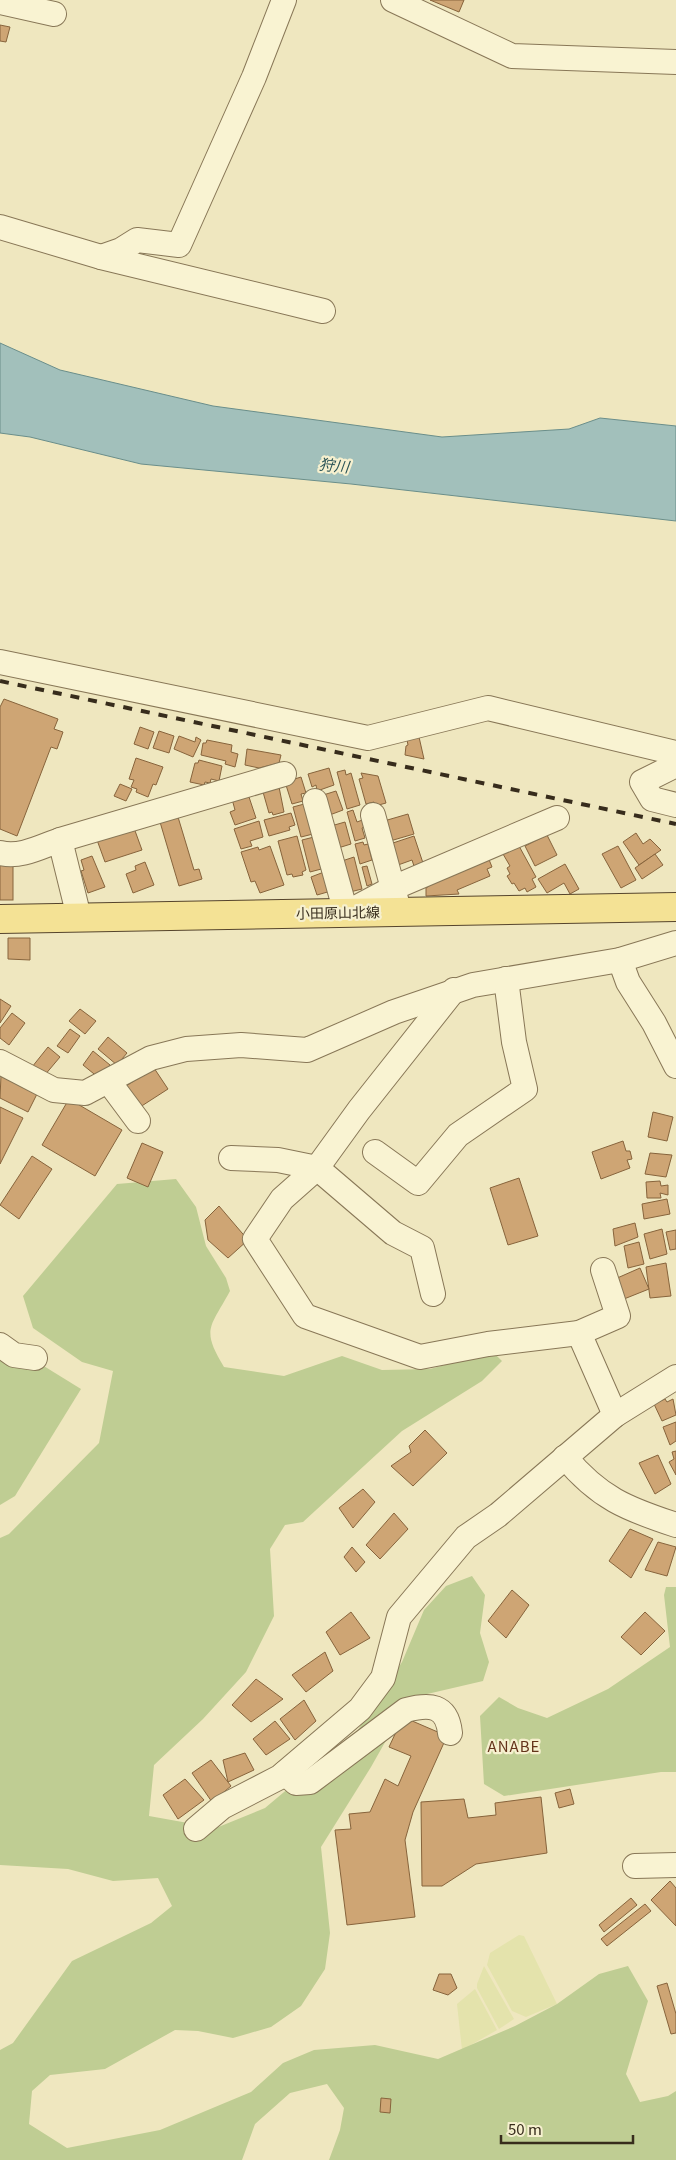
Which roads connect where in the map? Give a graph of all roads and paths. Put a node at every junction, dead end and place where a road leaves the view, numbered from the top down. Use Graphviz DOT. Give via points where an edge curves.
graph roads {
  1 [pos="284,0"];
  2 [pos="392,0"];
  3 [pos="0,2"];
  4 [pos="54,14"];
  5 [pos="676,62"];
  6 [pos="0,227"];
  7 [pos="101,257"];
  8 [pos="323,310"];
  9 [pos="0,662"];
  10 [pos="676,754"];
  11 [pos="676,764"];
  12 [pos="284,774"];
  13 [pos="315,801"];
  14 [pos="676,805"];
  15 [pos="373,815"];
  16 [pos="557,818"];
  17 [pos="60,840"];
  18 [pos="0,853"];
  19 [pos="396,899"];
  20 [pos="676,907"];
  21 [pos="346,913"];
  22 [pos="79,917"];
  23 [pos="0,919"];
  24 [pos="676,943"];
  25 [pos="620,960"];
  26 [pos="506,979"];
  27 [pos="454,990"];
  28 [pos="0,1062"];
  29 [pos="676,1066"];
  30 [pos="109,1082"];
  31 [pos="138,1121"];
  32 [pos="375,1152"];
  33 [pos="231,1158"];
  34 [pos="317,1168"];
  35 [pos="603,1270"];
  36 [pos="433,1294"];
  37 [pos="580,1333"];
  38 [pos="0,1345"];
  39 [pos="35,1358"];
  40 [pos="676,1377"];
  41 [pos="615,1415"];
  42 [pos="565,1457"];
  43 [pos="676,1525"];
  44 [pos="450,1732"];
  45 [pos="285,1774"];
  46 [pos="196,1829"];
  47 [pos="676,1865"];
  48 [pos="635,1866"];
  1 -- 7 [label="street" via="254,77 179,245 137,240"];
  2 -- 5 [label="street" via="512,56"];
  3 -- 4 [label="street"];
  6 -- 7 [label="street"];
  7 -- 8 [label="street"];
  9 -- 10 [label="street" via="368,738 488,708"];
  11 -- 14 [label="street" via="642,782 652,799"];
  12 -- 17 [label="street"];
  13 -- 21 [label="street"];
  15 -- 19 [label="street"];
  16 -- 19 [label="street"];
  17 -- 18 [label="street" via="11,856"];
  17 -- 22 [label="street"];
  19 -- 20 [label="main road, 小田原山北線"];
  19 -- 21 [label="main road, 小田原山北線"];
  21 -- 22 [label="main road, 小田原山北線"];
  22 -- 23 [label="main road, 小田原山北線"];
  24 -- 25 [label="street"];
  25 -- 26 [label="street"];
  25 -- 29 [label="street" via="628,982"];
  26 -- 27 [label="street"];
  26 -- 32 [label="street" via="514,1042 525,1088 458,1135 418,1183"];
  27 -- 30 [label="street" via="307,1050 241,1045 186,1049 150,1058"];
  27 -- 34 [label="street"];
  28 -- 30 [label="street" via="54,1090 85,1093"];
  30 -- 31 [label="street"];
  33 -- 34 [label="street" via="278,1160"];
  34 -- 36 [label="street" via="393,1233 422,1248"];
  34 -- 37 [label="street" via="282,1200 255,1240 305,1316 420,1357 488,1344"];
  35 -- 37 [label="street" via="618,1316"];
  37 -- 41 [label="street"];
  38 -- 39 [label="street" via="14,1355"];
  40 -- 41 [label="street"];
  41 -- 42 [label="street"];
  42 -- 43 [label="street" via="583,1479 604,1495 642,1514"];
  42 -- 45 [label="street" via="498,1515 466,1537 399,1617 383,1678 360,1709"];
  44 -- 45 [label="street" via="449,1720 439,1709 422,1706 406,1710 310,1782 296,1783"];
  45 -- 46 [label="street" via="222,1807"];
  47 -- 48 [label="street"];
}
